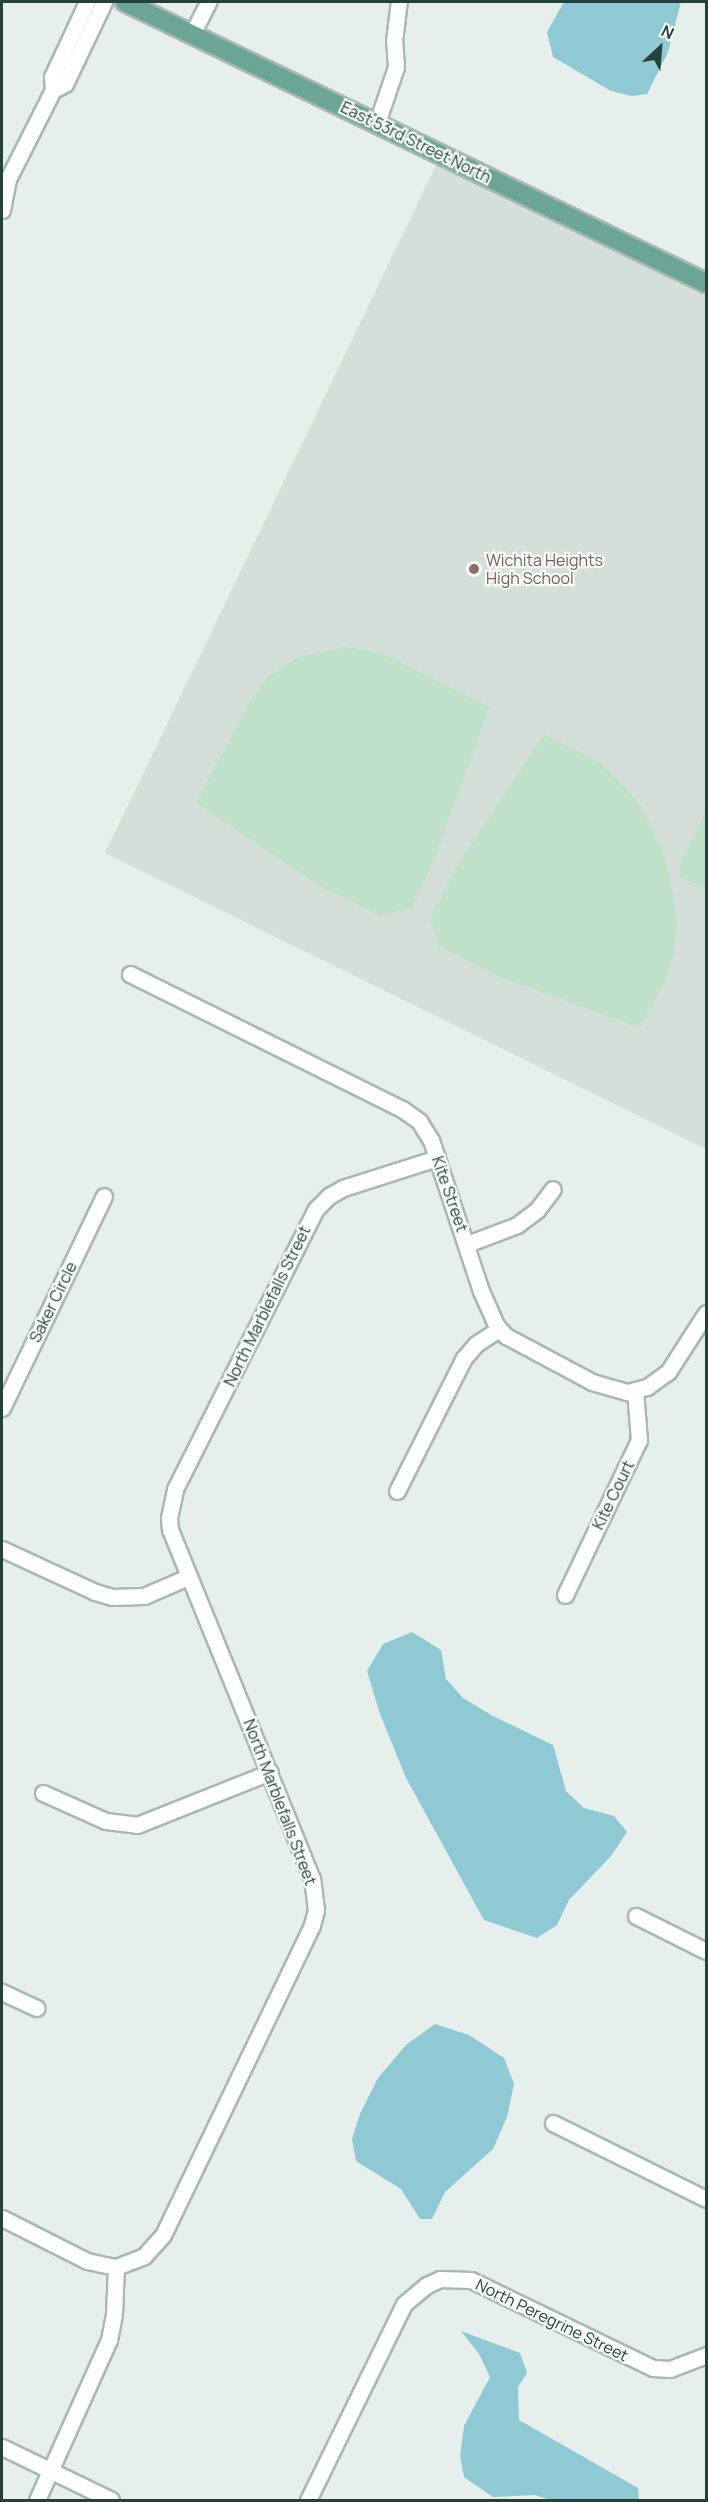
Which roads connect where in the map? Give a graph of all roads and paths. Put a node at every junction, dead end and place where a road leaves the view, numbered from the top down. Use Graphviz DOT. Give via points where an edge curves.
graph roads {
  1 [pos="87,2"];
  2 [pos="104,2"];
  3 [pos="125,2"];
  4 [pos="208,2"];
  5 [pos="394,3"];
  6 [pos="192,34"];
  7 [pos="53,90"];
  8 [pos="377,123"];
  9 [pos="2,210"];
  10 [pos="706,283"];
  11 [pos="130,974"];
  12 [pos="437,1158"];
  13 [pos="553,1189"];
  14 [pos="104,1196"];
  15 [pos="467,1244"];
  16 [pos="706,1313"];
  17 [pos="499,1329"];
  18 [pos="635,1390"];
  19 [pos="2,1407"];
  20 [pos="397,1491"];
  21 [pos="2,1549"];
  22 [pos="188,1577"];
  23 [pos="565,1595"];
  24 [pos="270,1772"];
  25 [pos="43,1793"];
  26 [pos="636,1916"];
  27 [pos="706,1951"];
  28 [pos="2,1992"];
  29 [pos="37,2008"];
  30 [pos="553,2123"];
  31 [pos="706,2199"];
  32 [pos="2,2218"];
  33 [pos="116,2267"];
  34 [pos="706,2355"];
  35 [pos="2,2447"];
  36 [pos="52,2471"];
  37 [pos="37,2500"];
  38 [pos="111,2500"];
  39 [pos="308,2500"];
  1 -- 7 [label="street" via="52,77"];
  2 -- 7 [label="street" via="65,84"];
  3 -- 6 [label="main road, East 53rd Street North"];
  4 -- 6 [label="street"];
  5 -- 8 [label="street" via="396,67"];
  6 -- 8 [label="main road, East 53rd Street North"];
  7 -- 9 [label="street" via="8,179"];
  8 -- 10 [label="main road, East 53rd Street North"];
  11 -- 12 [label="street, Kite Street" via="412,1115 426,1130"];
  12 -- 15 [label="street, Kite Street"];
  12 -- 22 [label="street, North Marblefalls Street" via="336,1191 311,1216 175,1489 170,1530"];
  13 -- 15 [label="street" via="537,1210 517,1225"];
  14 -- 19 [label="street, Saker Circle"];
  15 -- 17 [label="street, Kite Street" via="481,1291"];
  16 -- 18 [label="street" via="668,1372 647,1387"];
  17 -- 18 [label="street" via="592,1382 628,1392"];
  17 -- 20 [label="street" via="476,1344 464,1358"];
  18 -- 23 [label="street, Kite Court" via="639,1440"];
  21 -- 22 [label="street" via="112,1597 144,1596"];
  22 -- 24 [label="street, North Marblefalls Street"];
  24 -- 25 [label="street" via="137,1825 106,1821"];
  24 -- 33 [label="street, North Marblefalls Street" via="315,1890 313,1921 163,2235 144,2256"];
  26 -- 27 [label="street"];
  28 -- 29 [label="street"];
  30 -- 31 [label="street"];
  32 -- 33 [label="street" via="87,2261"];
  33 -- 36 [label="street" via="109,2340"];
  34 -- 39 [label="street, North Peregrine Street" via="670,2369 653,2368 471,2280 440,2279 404,2304"];
  35 -- 36 [label="street"];
  36 -- 37 [label="street"];
  36 -- 38 [label="street"];
}
